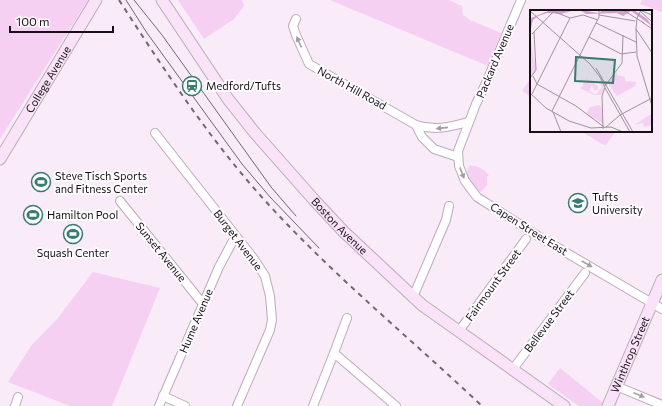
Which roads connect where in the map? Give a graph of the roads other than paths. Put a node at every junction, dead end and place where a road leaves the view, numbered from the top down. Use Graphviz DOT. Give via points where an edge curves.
graph roads {
  1 [pos="96,0"];
  2 [pos="162,0"];
  3 [pos="521,0"];
  4 [pos="296,19"];
  5 [pos="468,122"];
  6 [pos="416,125"];
  7 [pos="155,133"];
  8 [pos="458,157"];
  9 [pos="0,159"];
  10 [pos="120,201"];
  11 [pos="449,206"];
  12 [pos="235,237"];
  13 [pos="526,239"];
  14 [pos="585,273"];
  15 [pos="662,280"];
  16 [pos="413,297"];
  17 [pos="652,303"];
  18 [pos="203,304"];
  19 [pos="662,309"];
  20 [pos="347,318"];
  21 [pos="459,331"];
  22 [pos="334,353"];
  23 [pos="513,370"];
  24 [pos="616,386"];
  25 [pos="164,396"];
  26 [pos="18,397"];
  27 [pos="391,404"];
  28 [pos="662,405"];
  29 [pos="15,406"];
  30 [pos="159,406"];
  31 [pos="185,406"];
  32 [pos="236,406"];
  33 [pos="313,406"];
  34 [pos="564,406"];
  35 [pos="608,406"];
  1 -- 9 [label="main road, College Avenue"];
  2 -- 16 [label="main road, Boston Avenue" via="228,99 269,150 339,227"];
  3 -- 5 [label="street, Packard Avenue"];
  6 -- 4 [label="street, North Hill Road, one-way" via="309,64 293,26"];
  5 -- 6 [label="street, North Hill Road, one-way" via="434,129"];
  5 -- 8 [label="street, Capen Street East"];
  6 -- 8 [label="street, North Hill Road" via="422,137 434,149"];
  7 -- 12 [label="street, Burget Avenue"];
  8 -- 17 [label="street, Capen Street East, one-way" via="465,181 477,197"];
  10 -- 18 [label="street, Sunset Avenue"];
  11 -- 16 [label="street" via="446,220"];
  12 -- 18 [label="street, Hume Avenue"];
  12 -- 32 [label="street, Burget Avenue" via="265,276 272,311 270,330"];
  13 -- 21 [label="street, Fairmount Street"];
  14 -- 23 [label="street, Bellevue Street"];
  15 -- 17 [label="main road, Winthrop Street"];
  16 -- 21 [label="main road, Boston Avenue"];
  17 -- 19 [label="street, Capen Street East"];
  17 -- 24 [label="main road, Winthrop Street"];
  18 -- 25 [label="street, Hume Avenue"];
  20 -- 22 [label="street"];
  21 -- 23 [label="main road, Boston Avenue"];
  22 -- 27 [label="street"];
  22 -- 33 [label="street"];
  23 -- 34 [label="main road, Boston Avenue"];
  24 -- 28 [label="street, one-way"];
  24 -- 35 [label="main road, Winthrop Street"];
  25 -- 30 [label="street, Hume Avenue"];
  25 -- 31 [label="street"];
  26 -- 29 [label="street"];
}
